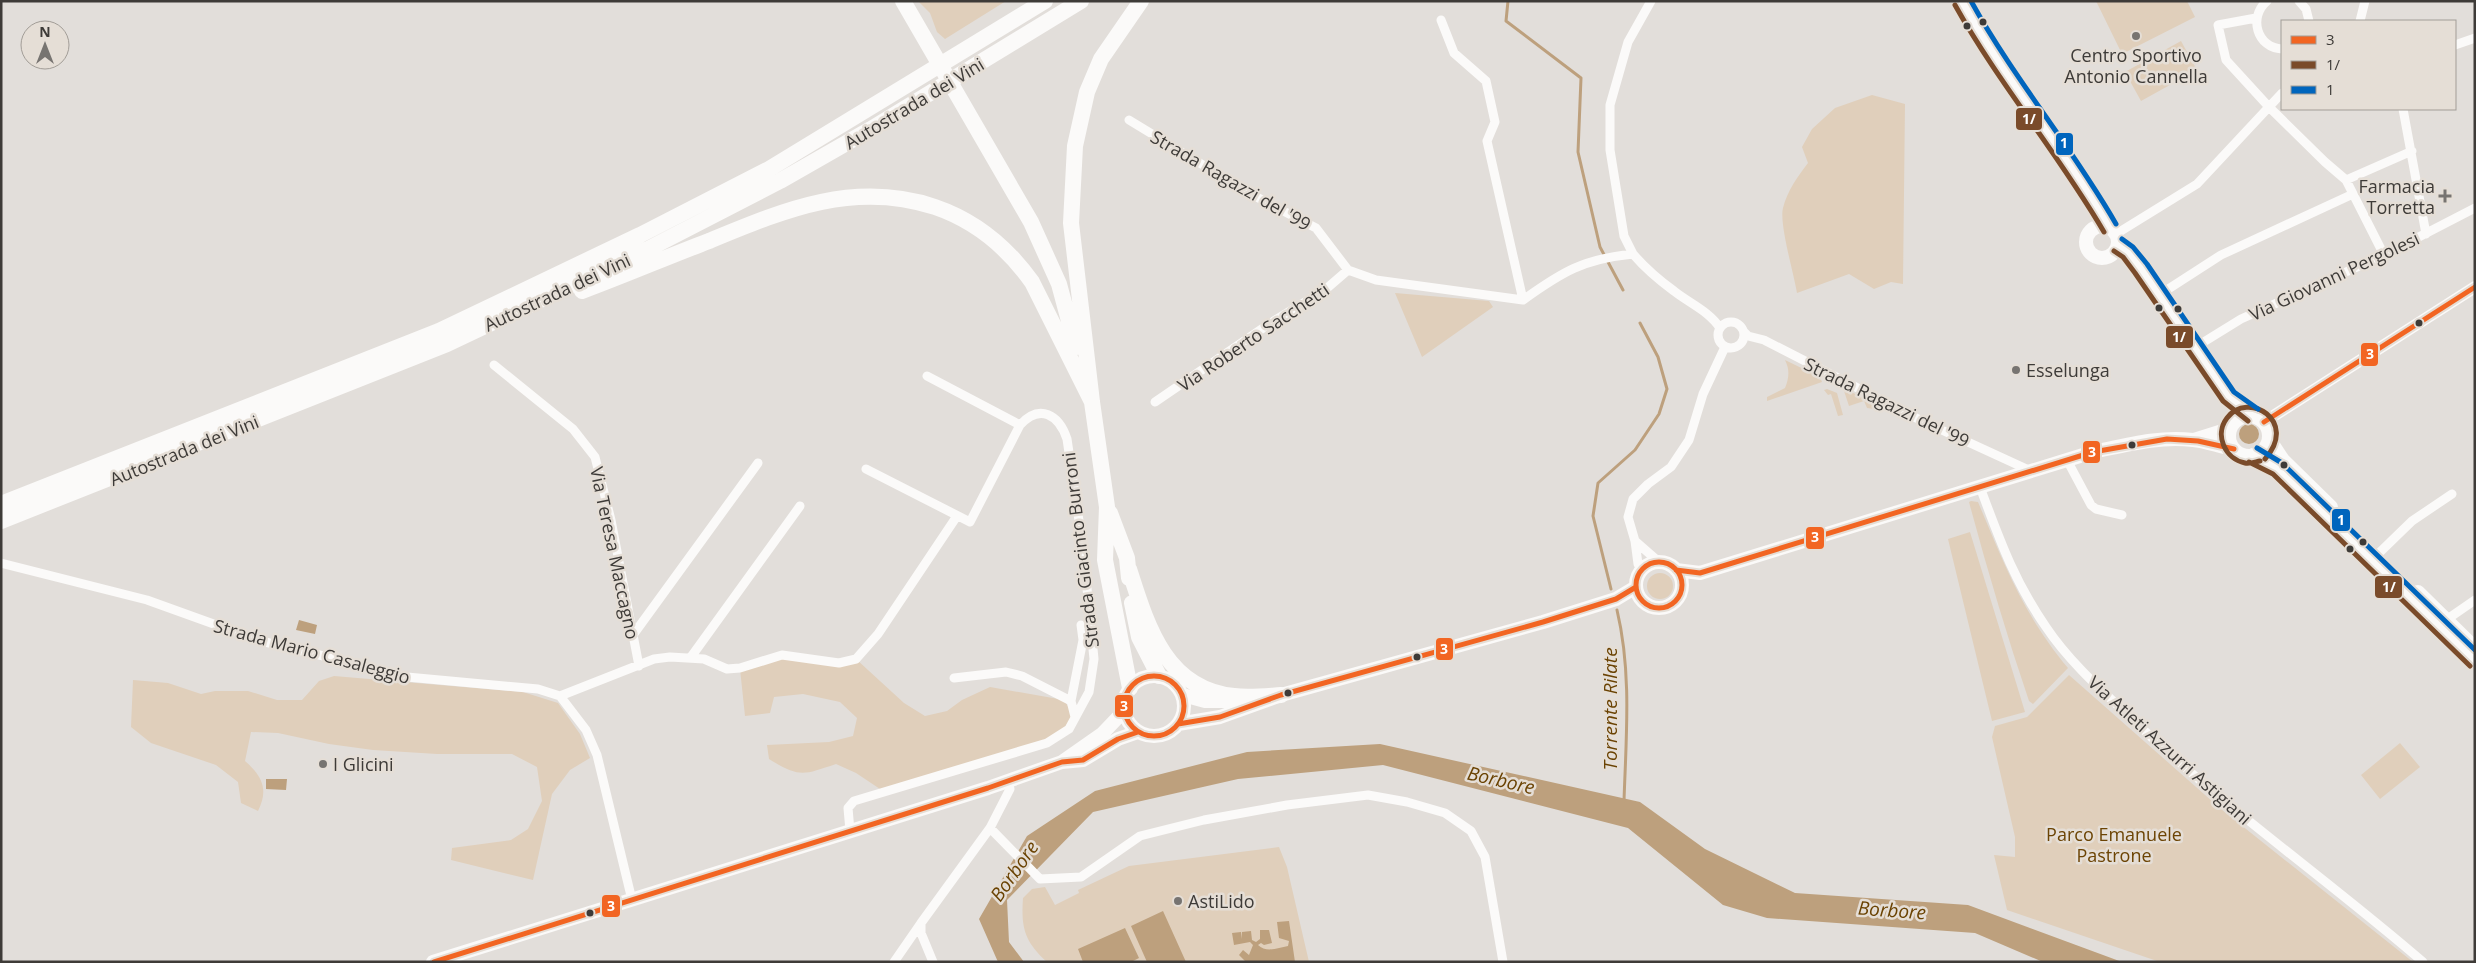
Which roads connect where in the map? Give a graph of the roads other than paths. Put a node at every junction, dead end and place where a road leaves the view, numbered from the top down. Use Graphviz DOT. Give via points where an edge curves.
graph roads {
  1 [pos="902,1"];
  2 [pos="1029,1"];
  3 [pos="1045,1"];
  4 [pos="1081,1"];
  5 [pos="1142,1"];
  6 [pos="1652,1"];
  7 [pos="1962,1"];
  8 [pos="2267,1"];
  9 [pos="2299,1"];
  10 [pos="2365,1"];
  11 [pos="2256,18"];
  12 [pos="1441,20"];
  13 [pos="2309,20"];
  14 [pos="2360,20"];
  15 [pos="2475,38"];
  16 [pos="2456,44"];
  17 [pos="975,45"];
  18 [pos="2281,49"];
  19 [pos="2281,94"];
  20 [pos="2269,107"];
  21 [pos="2404,110"];
  22 [pos="1128,120"];
  23 [pos="2412,152"];
  24 [pos="2346,180"];
  25 [pos="2353,194"];
  26 [pos="2092,197"];
  27 [pos="2475,208"];
  28 [pos="2090,232"];
  29 [pos="2426,234"];
  30 [pos="2114,240"];
  31 [pos="1633,254"];
  32 [pos="2384,256"];
  33 [pos="1348,270"];
  34 [pos="2475,287"];
  35 [pos="2159,296"];
  36 [pos="1523,300"];
  37 [pos="1720,328"];
  38 [pos="1744,332"];
  39 [pos="448,344"];
  40 [pos="1725,347"];
  41 [pos="2194,348"];
  42 [pos="494,364"];
  43 [pos="927,376"];
  44 [pos="2229,397"];
  45 [pos="1092,402"];
  46 [pos="1155,402"];
  47 [pos="2258,419"];
  48 [pos="1020,425"];
  49 [pos="2232,425"];
  50 [pos="2269,439"];
  51 [pos="2194,440"];
  52 [pos="2234,449"];
  53 [pos="2253,456"];
  54 [pos="2067,460"];
  55 [pos="758,463"];
  56 [pos="866,469"];
  57 [pos="2031,471"];
  58 [pos="1980,487"];
  59 [pos="2452,494"];
  60 [pos="1,504"];
  61 [pos="800,506"];
  62 [pos="1107,507"];
  63 [pos="2122,515"];
  64 [pos="957,516"];
  65 [pos="1,520"];
  66 [pos="1635,540"];
  67 [pos="2378,554"];
  68 [pos="1659,562"];
  69 [pos="1,563"];
  70 [pos="1128,569"];
  71 [pos="1642,569"];
  72 [pos="1676,570"];
  73 [pos="1700,573"];
  74 [pos="1636,587"];
  75 [pos="1682,589"];
  76 [pos="1616,599"];
  77 [pos="2475,600"];
  78 [pos="1642,602"];
  79 [pos="2446,620"];
  80 [pos="1081,625"];
  81 [pos="633,635"];
  82 [pos="2475,648"];
  83 [pos="692,657"];
  84 [pos="2475,662"];
  85 [pos="639,666"];
  86 [pos="1159,676"];
  87 [pos="954,678"];
  88 [pos="1130,688"];
  89 [pos="1182,695"];
  90 [pos="560,696"];
  91 [pos="1281,696"];
  92 [pos="1071,701"];
  93 [pos="1124,711"];
  94 [pos="1075,717"];
  95 [pos="1178,724"];
  96 [pos="1138,732"];
  97 [pos="1062,762"];
  98 [pos="1008,782"];
  99 [pos="990,828"];
  100 [pos="850,831"];
  101 [pos="632,900"];
  102 [pos="921,923"];
  103 [pos="433,962"];
  104 [pos="894,962"];
  105 [pos="933,962"];
  106 [pos="1503,962"];
  107 [pos="2424,962"];
  1 -- 45 [label="highway" via="1040,240 1059,284"];
  2 -- 17 [label="highway"];
  3 -- 17 [label="highway, Autostrada dei Vini"];
  4 -- 39 [label="highway, Autostrada dei Vini" via="780,181 648,249"];
  5 -- 45 [label="highway" via="1098,65 1087,92 1075,146 1072,242"];
  6 -- 31 [label="street" via="1628,42 1610,105 1610,150 1624,236"];
  7 -- 26 [label="main road" via="2017,92"];
  8 -- 11 [label="street"];
  9 -- 13 [label="street" via="2306,8"];
  10 -- 14 [label="street"];
  11 -- 18 [label="street" via="2256,26 2264,41"];
  11 -- 20 [label="street" via="2218,25 2226,60"];
  12 -- 36 [label="street" via="1454,53 1486,81 1495,122 1487,141"];
  15 -- 16 [label="street"];
  17 -- 60 [label="highway, Autostrada dei Vini" via="769,169 439,331"];
  19 -- 20 [label="street"];
  20 -- 24 [label="street"];
  20 -- 30 [label="street" via="2198,184"];
  21 -- 23 [label="street"];
  22 -- 33 [label="street, Strada Ragazzi del '99" via="1316,228"];
  23 -- 24 [label="street"];
  23 -- 29 [label="street"];
  24 -- 25 [label="street"];
  25 -- 32 [label="street"];
  25 -- 35 [label="street" via="2221,255"];
  26 -- 28 [label="main road"];
  26 -- 30 [label="main road"];
  27 -- 29 [label="street, Via Giovanni Pergolesi"];
  28 -- 30 [label="main road" via="2099,226"];
  28 -- 30 [label="main road" via="2086,241 2089,251 2097,257"];
  29 -- 32 [label="street, Via Giovanni Pergolesi"];
  30 -- 35 [label="main road" via="2141,269"];
  31 -- 36 [label="street" via="1593,260 1561,273"];
  31 -- 37 [label="street" via="1644,267 1710,316"];
  32 -- 41 [label="street, Via Giovanni Pergolesi" via="2241,319"];
  33 -- 36 [label="street" via="1376,280"];
  33 -- 46 [label="street, Via Roberto Sacchetti" via="1326,289"];
  34 -- 47 [label="street"];
  35 -- 41 [label="main road"];
  37 -- 38 [label="street" via="1732,322 1740,325"];
  37 -- 40 [label="street" via="1718,336"];
  38 -- 40 [label="street" via="1738,347"];
  38 -- 57 [label="street, Strada Ragazzi del '99"];
  39 -- 45 [label="highway" via="761,220 841,198 884,195 925,204 967,220 1015,260 1032,282"];
  39 -- 65 [label="highway, Autostrada dei Vini"];
  40 -- 66 [label="street" via="1703,394 1689,440 1671,468 1633,499 1628,517"];
  41 -- 44 [label="main road"];
  42 -- 81 [label="street, Via Teresa Maccagno" via="573,429 595,457"];
  43 -- 48 [label="street"];
  44 -- 47 [label="main road"];
  44 -- 49 [label="main road"];
  45 -- 62 [label="highway"];
  47 -- 49 [label="main road" via="2246,415"];
  47 -- 50 [label="main road" via="2268,427"];
  48 -- 64 [label="street" via="970,522"];
  48 -- 94 [label="street, Strada Giacinto Burroni" via="1028,417 1042,414 1055,417 1067,439 1083,548 1094,659 1090,692"];
  49 -- 51 [label="main road"];
  49 -- 52 [label="main road" via="2229,440"];
  50 -- 53 [label="main road" via="2264,450"];
  50 -- 67 [label="main road" via="2283,460"];
  51 -- 52 [label="main road"];
  51 -- 54 [label="main road" via="2142,441"];
  52 -- 53 [label="main road"];
  53 -- 84 [label="main road" via="2277,468"];
  54 -- 57 [label="main road"];
  54 -- 63 [label="street" via="2091,505"];
  55 -- 81 [label="street"];
  56 -- 64 [label="street"];
  57 -- 58 [label="main road"];
  58 -- 73 [label="main road"];
  58 -- 107 [label="street, Via Atleti Azzurri Astigiani" via="2011,569 2046,628 2070,658 2148,735 2238,814"];
  59 -- 67 [label="street" via="2412,521"];
  61 -- 83 [label="street"];
  62 -- 70 [label="highway"];
  62 -- 88 [label="highway" via="1105,560"];
  64 -- 83 [label="street" via="878,634 856,659 838,663 782,655 727,669 704,658"];
  66 -- 68 [label="street"];
  66 -- 71 [label="street" via="1638,564"];
  67 -- 79 [label="main road"];
  68 -- 71 [label="main road"];
  68 -- 72 [label="main road"];
  69 -- 90 [label="street, Strada Mario Casaleggio" via="148,600 261,642 379,672 407,678 538,689"];
  70 -- 86 [label="highway" via="1132,613 1139,637"];
  70 -- 91 [label="highway" via="1154,638 1169,663 1188,680 1206,689 1234,696"];
  71 -- 74 [label="main road"];
  72 -- 73 [label="main road"];
  72 -- 75 [label="main road"];
  73 -- 75 [label="main road"];
  74 -- 76 [label="main road"];
  74 -- 78 [label="main road"];
  75 -- 78 [label="main road" via="1679,598 1668,607 1654,608"];
  76 -- 78 [label="main road"];
  76 -- 91 [label="main road"];
  77 -- 79 [label="street"];
  79 -- 82 [label="main road"];
  80 -- 92 [label="street" via="1083,640"];
  81 -- 85 [label="street, Via Teresa Maccagno"];
  83 -- 85 [label="street" via="654,659"];
  85 -- 90 [label="street"];
  86 -- 88 [label="main road" via="1142,678"];
  86 -- 89 [label="main road" via="1173,682"];
  87 -- 92 [label="street" via="1006,672 1022,676"];
  88 -- 93 [label="main road" via="1124,701"];
  89 -- 91 [label="main road" via="1205,701 1233,702"];
  89 -- 95 [label="main road" via="1184,705"];
  90 -- 101 [label="street" via="586,730 597,755"];
  91 -- 95 [label="main road" via="1220,717"];
  92 -- 94 [label="street"];
  93 -- 96 [label="main road"];
  93 -- 97 [label="main road" via="1102,734"];
  94 -- 100 [label="street, Strada Giacinto Burroni" via="1069,729 1047,743 854,801 848,808"];
  95 -- 96 [label="main road" via="1164,734"];
  96 -- 97 [label="main road" via="1118,739 1084,760"];
  97 -- 98 [label="main road"];
  98 -- 99 [label="street" via="1010,789"];
  98 -- 100 [label="main road"];
  99 -- 102 [label="street"];
  99 -- 106 [label="street" via="1040,879 1081,877 1140,836 1204,820 1368,795 1407,802 1445,813 1471,831 1485,857"];
  100 -- 101 [label="main road"];
  101 -- 103 [label="main road"];
  102 -- 104 [label="street"];
  102 -- 105 [label="street" via="921,933"];
}
